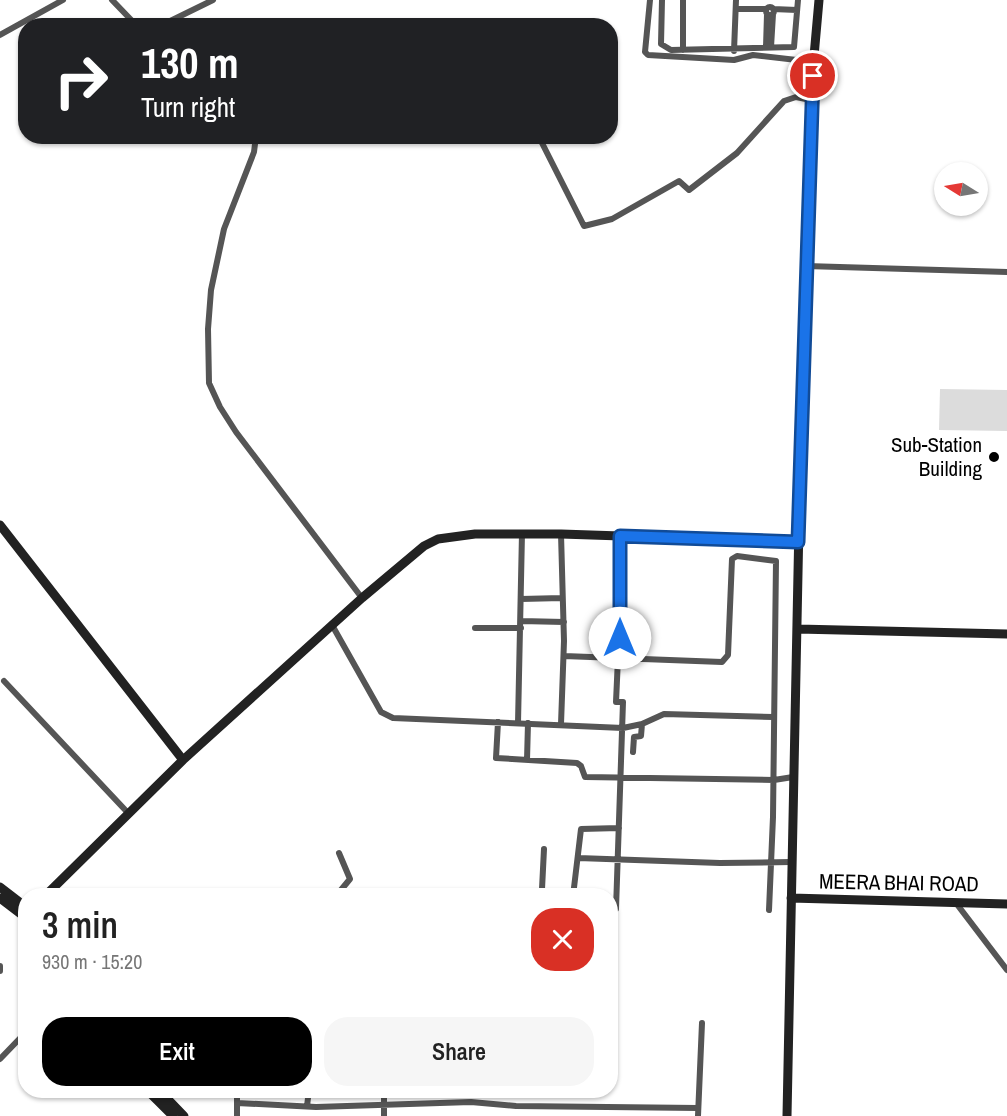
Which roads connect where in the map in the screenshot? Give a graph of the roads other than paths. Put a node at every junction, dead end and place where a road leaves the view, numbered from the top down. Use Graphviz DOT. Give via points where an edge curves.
graph roads {
  1 [pos="63,0"];
  2 [pos="112,0"];
  3 [pos="213,0"];
  4 [pos="650,0"];
  5 [pos="662,0"];
  6 [pos="683,0"];
  7 [pos="736,0"];
  8 [pos="798,0"];
  9 [pos="819,0"];
  10 [pos="736,9"];
  11 [pos="797,10"];
  12 [pos="770,12"];
  13 [pos="31,18"];
  14 [pos="129,18"];
  15 [pos="176,18"];
  16 [pos="18,25"];
  17 [pos="0,35"];
  18 [pos="769,47"];
  19 [pos="683,50"];
  20 [pos="734,51"];
  21 [pos="814,62"];
  22 [pos="811,100"];
  23 [pos="255,144"];
  24 [pos="543,144"];
  25 [pos="806,266"];
  26 [pos="1007,272"];
  27 [pos="0,525"];
  28 [pos="522,533"];
  29 [pos="561,534"];
  30 [pos="620,536"];
  31 [pos="798,542"];
  32 [pos="362,598"];
  33 [pos="521,598"];
  34 [pos="562,598"];
  35 [pos="521,621"];
  36 [pos="564,622"];
  37 [pos="332,625"];
  38 [pos="475,628"];
  39 [pos="521,628"];
  40 [pos="798,628"];
  41 [pos="1007,634"];
  42 [pos="564,656"];
  43 [pos="619,658"];
  44 [pos="4,681"];
  45 [pos="773,717"];
  46 [pos="498,722"];
  47 [pos="518,723"];
  48 [pos="528,723"];
  49 [pos="561,724"];
  50 [pos="642,724"];
  51 [pos="623,728"];
  52 [pos="633,752"];
  53 [pos="183,760"];
  54 [pos="527,760"];
  55 [pos="793,777"];
  56 [pos="622,778"];
  57 [pos="774,780"];
  58 [pos="129,814"];
  59 [pos="619,828"];
  60 [pos="544,849"];
  61 [pos="339,853"];
  62 [pos="578,858"];
  63 [pos="618,859"];
  64 [pos="791,862"];
  65 [pos="772,863"];
  66 [pos="0,887"];
  67 [pos="53,888"];
  68 [pos="343,888"];
  69 [pos="542,888"];
  70 [pos="574,888"];
  71 [pos="617,888"];
  72 [pos="0,898"];
  73 [pos="791,898"];
  74 [pos="956,903"];
  75 [pos="1007,904"];
  76 [pos="18,906"];
  77 [pos="18,910"];
  78 [pos="769,910"];
  79 [pos="1007,970"];
  80 [pos="702,1023"];
  81 [pos="18,1040"];
  82 [pos="0,1059"];
  83 [pos="155,1098"];
  84 [pos="167,1098"];
  85 [pos="237,1098"];
  86 [pos="308,1098"];
  87 [pos="384,1098"];
  88 [pos="237,1103"];
  89 [pos="384,1104"];
  90 [pos="307,1106"];
  91 [pos="634,1108"];
  92 [pos="698,1108"];
  93 [pos="173,1116"];
  94 [pos="184,1116"];
  95 [pos="237,1116"];
  96 [pos="384,1116"];
  97 [pos="634,1116"];
  98 [pos="698,1116"];
  99 [pos="787,1116"];
  1 -- 13 [label="street"];
  2 -- 14 [label="street"];
  3 -- 15 [label="street"];
  4 -- 21 [label="street" via="645,54 734,60 753,55"];
  5 -- 19 [label="street" via="661,44 667,49"];
  6 -- 19 [label="street"];
  7 -- 10 [label="street"];
  8 -- 11 [label="street"];
  9 -- 21 [label="street"];
  10 -- 12 [label="street"];
  10 -- 20 [label="street"];
  11 -- 12 [label="street"];
  11 -- 18 [label="street" via="794,47"];
  12 -- 18 [label="street"];
  16 -- 17 [label="street"];
  18 -- 20 [label="street"];
  19 -- 20 [label="street"];
  21 -- 22 [label="street"];
  22 -- 24 [label="street" via="796,97 784,101 737,153 689,190 679,181 612,219 584,226"];
  22 -- 25 [label="street"];
  23 -- 32 [label="street" via="224,229 211,290 207,336 209,383 236,432"];
  25 -- 26 [label="street"];
  25 -- 31 [label="street"];
  27 -- 53 [label="street"];
  28 -- 29 [label="street"];
  28 -- 32 [label="street" via="438,539"];
  28 -- 33 [label="street"];
  29 -- 30 [label="street"];
  29 -- 34 [label="street"];
  30 -- 31 [label="street"];
  30 -- 43 [label="street"];
  31 -- 40 [label="street"];
  32 -- 37 [label="street"];
  33 -- 34 [label="street"];
  33 -- 35 [label="street"];
  34 -- 36 [label="street"];
  35 -- 36 [label="street"];
  35 -- 39 [label="street"];
  36 -- 42 [label="street"];
  37 -- 46 [label="street" via="381,712 388,717"];
  37 -- 53 [label="street"];
  38 -- 39 [label="street"];
  39 -- 47 [label="street"];
  40 -- 41 [label="street"];
  40 -- 55 [label="street"];
  42 -- 43 [label="street"];
  42 -- 49 [label="street"];
  43 -- 45 [label="street" via="725,661 729,655 732,559 774,559 777,566"];
  43 -- 51 [label="street" via="615,702 623,702"];
  44 -- 58 [label="street"];
  45 -- 50 [label="street" via="664,714"];
  45 -- 57 [label="street"];
  46 -- 47 [label="street"];
  46 -- 54 [label="street" via="496,758"];
  47 -- 48 [label="street"];
  48 -- 49 [label="street"];
  48 -- 54 [label="street"];
  49 -- 51 [label="street"];
  50 -- 51 [label="street"];
  50 -- 52 [label="street" via="641,736 634,737"];
  51 -- 56 [label="street"];
  53 -- 58 [label="street"];
  54 -- 56 [label="street" via="576,763 585,777"];
  55 -- 57 [label="street"];
  55 -- 64 [label="street"];
  56 -- 57 [label="street"];
  56 -- 59 [label="street"];
  57 -- 65 [label="street"];
  58 -- 67 [label="street"];
  59 -- 62 [label="street" via="581,829"];
  59 -- 63 [label="street"];
  60 -- 69 [label="street"];
  61 -- 68 [label="street" via="350,879"];
  62 -- 63 [label="street"];
  62 -- 70 [label="street"];
  63 -- 65 [label="street"];
  63 -- 71 [label="street"];
  64 -- 65 [label="street"];
  64 -- 73 [label="street"];
  65 -- 78 [label="street"];
  66 -- 76 [label="street"];
  72 -- 77 [label="street"];
  73 -- 74 [label="street, MEERA BHAI ROAD"];
  73 -- 99 [label="street"];
  74 -- 75 [label="street, MEERA BHAI ROAD"];
  74 -- 79 [label="street"];
  80 -- 92 [label="street"];
  81 -- 82 [label="street"];
  83 -- 93 [label="street"];
  84 -- 94 [label="street"];
  85 -- 88 [label="street"];
  86 -- 90 [label="street"];
  87 -- 89 [label="street"];
  88 -- 90 [label="street"];
  88 -- 95 [label="street"];
  89 -- 90 [label="street"];
  89 -- 91 [label="street" via="471,1102"];
  89 -- 96 [label="street"];
  91 -- 92 [label="street"];
  91 -- 97 [label="street"];
  92 -- 98 [label="street"];
}
